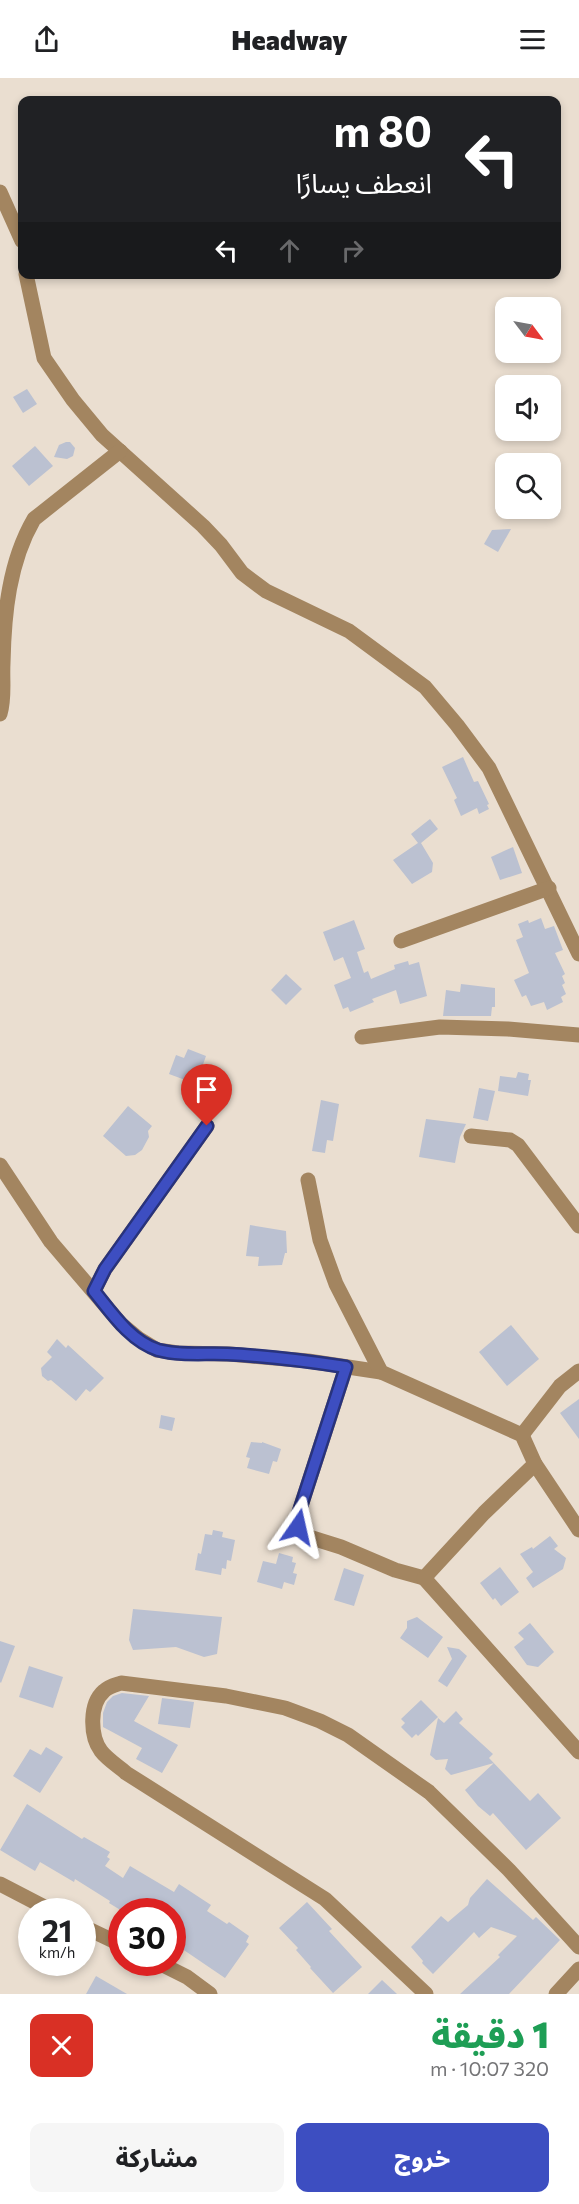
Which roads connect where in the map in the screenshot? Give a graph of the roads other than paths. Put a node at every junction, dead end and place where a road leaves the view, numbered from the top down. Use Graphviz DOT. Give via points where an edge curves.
graph roads {
  1 [pos="0,192"];
  2 [pos="18,232"];
  3 [pos="27,279"];
  4 [pos="120,451"];
  5 [pos="0,714"];
  6 [pos="549,888"];
  7 [pos="401,941"];
  8 [pos="579,954"];
  9 [pos="579,1035"];
  10 [pos="362,1037"];
  11 [pos="207,1126"];
  12 [pos="471,1136"];
  13 [pos="0,1165"];
  14 [pos="308,1180"];
  15 [pos="579,1226"];
  16 [pos="94,1291"];
  17 [pos="346,1367"];
  18 [pos="579,1371"];
  19 [pos="381,1372"];
  20 [pos="522,1435"];
  21 [pos="535,1464"];
  22 [pos="579,1530"];
  23 [pos="424,1578"];
  24 [pos="579,1752"];
  25 [pos="0,1884"];
  26 [pos="27,1898"];
  27 [pos="579,1947"];
  28 [pos="579,1970"];
  29 [pos="185,1976"];
  30 [pos="210,1994"];
  31 [pos="426,1994"];
  32 [pos="556,1994"];
  1 -- 2 [label="street"];
  3 -- 4 [label="street" via="44,358 73,400"];
  4 -- 5 [label="street" via="34,519 26,533 15,562 4,620 4,695"];
  4 -- 6 [label="street" via="203,526 242,573 266,591 349,631 425,687 489,768"];
  6 -- 7 [label="street"];
  6 -- 8 [label="street"];
  9 -- 10 [label="street" via="440,1027"];
  11 -- 16 [label="street" via="105,1269"];
  12 -- 15 [label="street" via="510,1140 518,1145"];
  13 -- 16 [label="street" via="51,1242"];
  14 -- 19 [label="street" via="320,1240 336,1284"];
  16 -- 17 [label="street" via="120,1324 157,1350"];
  17 -- 19 [label="street"];
  17 -- 23 [label="street" via="299,1512 298,1527 309,1537"];
  18 -- 20 [label="street" via="560,1386"];
  19 -- 20 [label="street"];
  20 -- 21 [label="street"];
  21 -- 22 [label="street"];
  21 -- 23 [label="street"];
  23 -- 24 [label="street"];
  25 -- 26 [label="street"];
  27 -- 31 [label="street" via="429,1792 348,1735 285,1708 226,1696 121,1683 102,1692 94,1711 92,1733 102,1752 126,1773 325,1899"];
  28 -- 32 [label="street"];
  29 -- 30 [label="street"];
}
